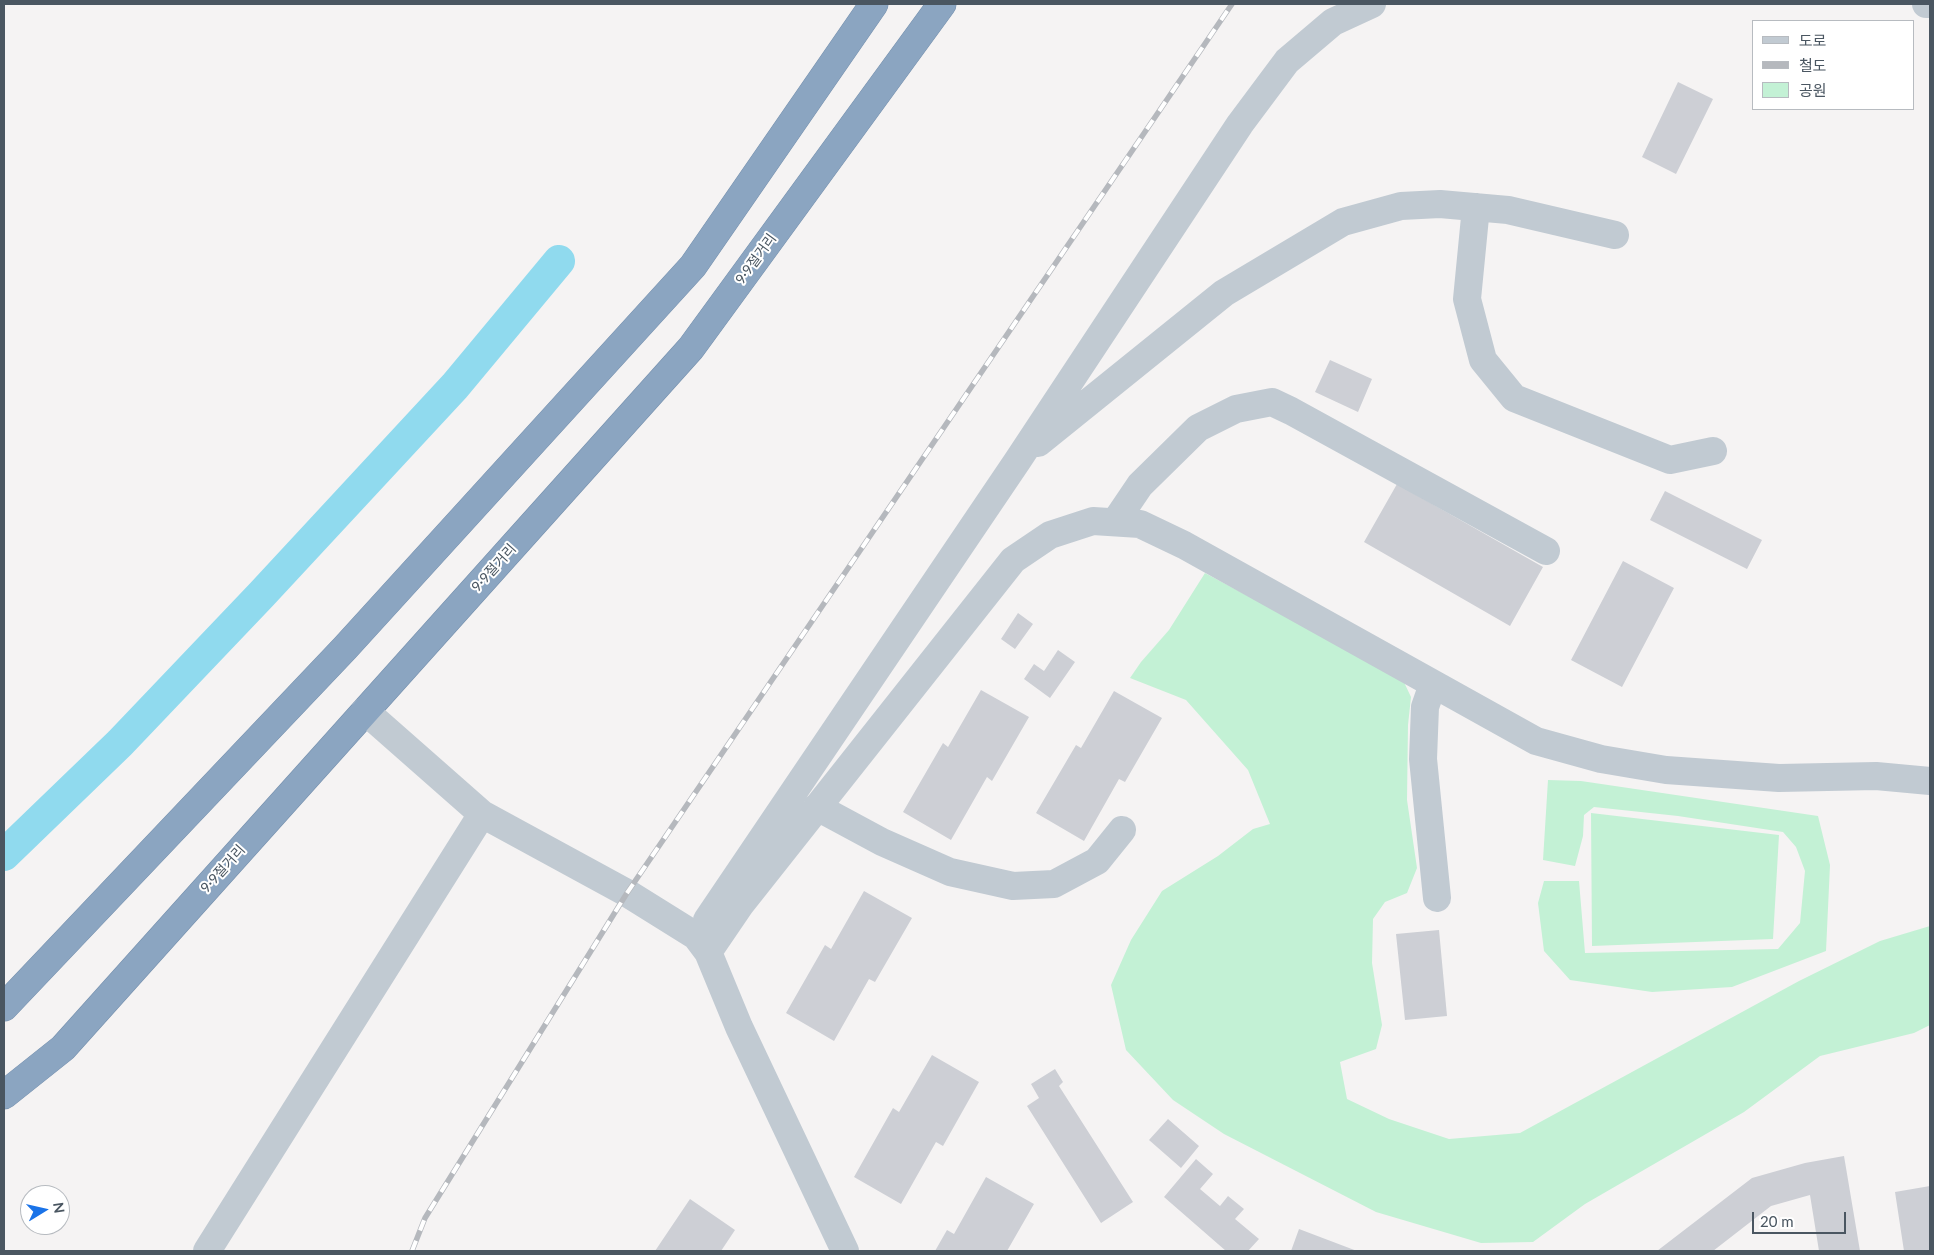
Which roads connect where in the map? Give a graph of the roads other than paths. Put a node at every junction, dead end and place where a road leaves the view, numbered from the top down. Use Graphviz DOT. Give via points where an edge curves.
graph roads {
  1 [pos="874,4"];
  2 [pos="942,4"];
  3 [pos="1372,4"];
  4 [pos="1926,4"];
  5 [pos="1930,4"];
  6 [pos="1476,208"];
  7 [pos="1615,235"];
  8 [pos="1713,451"];
  9 [pos="1018,460"];
  10 [pos="1115,522"];
  11 [pos="1546,551"];
  12 [pos="1433,684"];
  13 [pos="365,711"];
  14 [pos="1930,781"];
  15 [pos="817,807"];
  16 [pos="482,814"];
  17 [pos="1122,830"];
  18 [pos="1437,898"];
  19 [pos="702,944"];
  20 [pos="4,1007"];
  21 [pos="4,1095"];
  22 [pos="207,1251"];
  23 [pos="845,1251"];
  1 -- 20 [label="highway" via="694,266 345,648"];
  2 -- 13 [label="highway, 9·9절거리" via="691,348"];
  3 -- 9 [label="street" via="1334,22 1287,61 1235,132"];
  4 -- 5 [label="street"];
  6 -- 7 [label="street" via="1508,210"];
  6 -- 8 [label="street" via="1467,300 1483,360 1514,398 1670,460"];
  6 -- 9 [label="street" via="1440,204 1401,206 1343,222 1224,293"];
  9 -- 19 [label="street"];
  10 -- 11 [label="street" via="1140,485 1198,428 1236,409 1272,402"];
  10 -- 12 [label="street" via="1140,524 1184,545"];
  10 -- 15 [label="street" via="1093,521 1050,534 1014,560"];
  12 -- 14 [label="street" via="1536,741 1601,759 1685,772 1779,778 1876,776"];
  12 -- 18 [label="street" via="1425,707 1423,759"];
  13 -- 16 [label="street"];
  13 -- 21 [label="highway, 9·9절거리" via="63,1048"];
  15 -- 17 [label="street" via="882,842 950,872 1013,886 1054,884 1097,861"];
  15 -- 19 [label="street" via="740,905"];
  16 -- 19 [label="street" via="627,894"];
  16 -- 22 [label="street"];
  19 -- 23 [label="street"];
}
